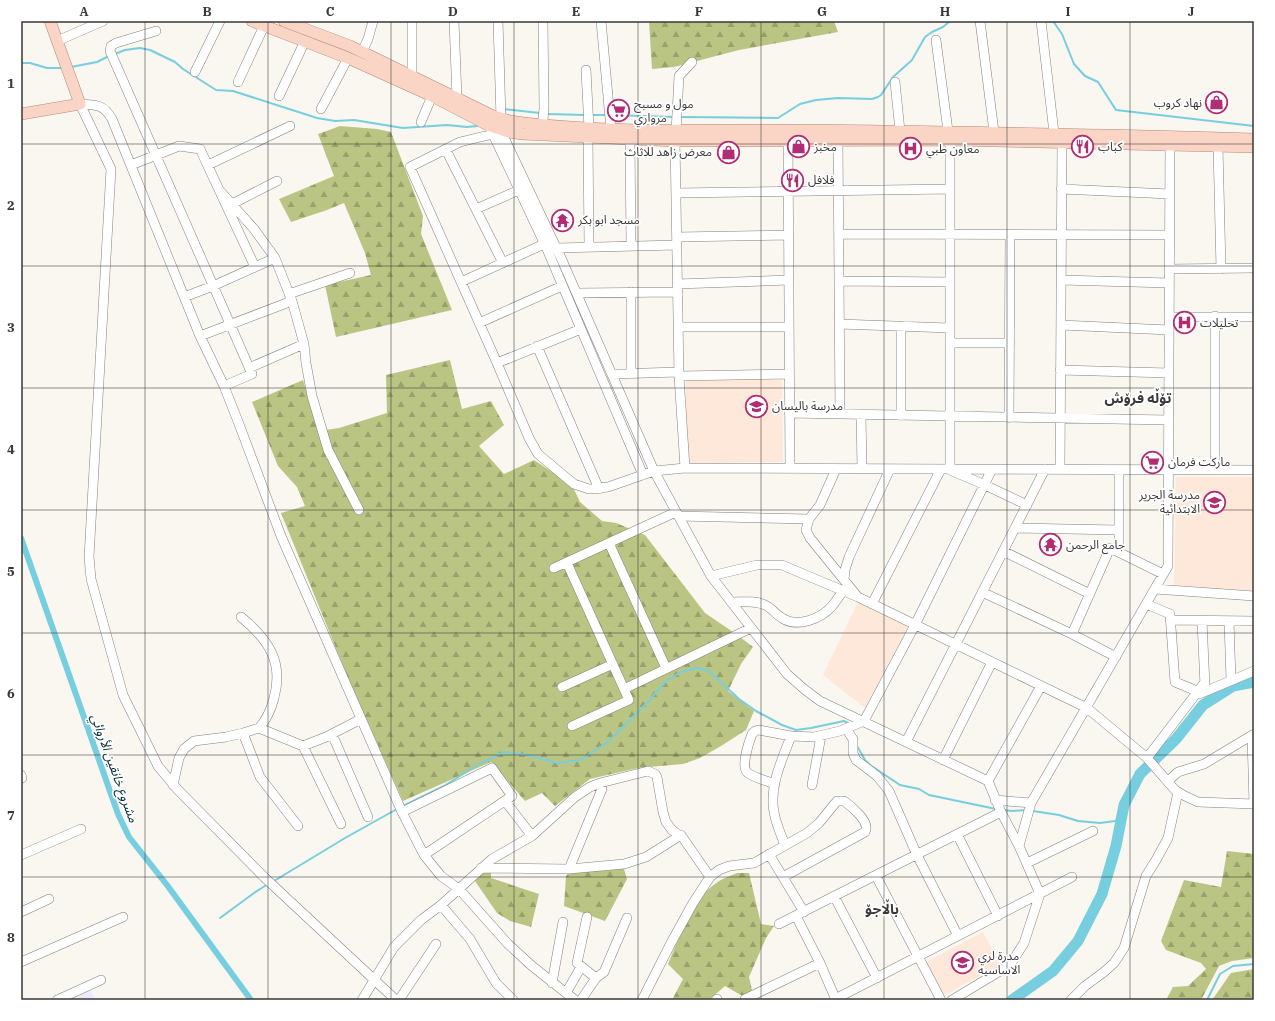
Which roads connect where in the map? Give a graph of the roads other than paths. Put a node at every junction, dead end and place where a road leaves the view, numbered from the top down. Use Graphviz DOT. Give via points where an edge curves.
graph roads {
  1 [pos="50,21"];
  2 [pos="103,21"];
  3 [pos="220,21"];
  4 [pos="252,21"];
  5 [pos="284,21"];
  6 [pos="373,21"];
  7 [pos="412,21"];
  8 [pos="454,21"];
  9 [pos="498,21"];
  10 [pos="543,21"];
  11 [pos="601,21"];
  12 [pos="980,21"];
  13 [pos="1041,21"];
  14 [pos="264,26"];
  15 [pos="156,31"];
  16 [pos="936,40"];
  17 [pos="57,41"];
  18 [pos="305,41"];
  19 [pos="356,58"];
  20 [pos="692,62"];
  21 [pos="586,70"];
  22 [pos="195,72"];
  23 [pos="412,76"];
  24 [pos="238,82"];
  25 [pos="895,82"];
  26 [pos="279,96"];
  27 [pos="432,96"];
  28 [pos="457,98"];
  29 [pos="80,104"];
  30 [pos="321,109"];
  31 [pos="21,114"];
  32 [pos="611,119"];
  33 [pos="420,122"];
  34 [pos="290,126"];
  35 [pos="496,126"];
  36 [pos="542,126"];
  37 [pos="589,128"];
  38 [pos="900,131"];
  39 [pos="676,132"];
  40 [pos="994,132"];
  41 [pos="1054,133"];
  42 [pos="721,136"];
  43 [pos="915,136"];
  44 [pos="949,136"];
  45 [pos="1254,138"];
  46 [pos="630,139"];
  47 [pos="788,141"];
  48 [pos="838,141"];
  49 [pos="1062,142"];
  50 [pos="1223,143"];
  51 [pos="1170,144"];
  52 [pos="1254,147"];
  53 [pos="446,150"];
  54 [pos="155,155"];
  55 [pos="131,165"];
  56 [pos="208,165"];
  57 [pos="277,181"];
  58 [pos="950,189"];
  59 [pos="1061,189"];
  60 [pos="519,190"];
  61 [pos="788,191"];
  62 [pos="838,191"];
  63 [pos="221,192"];
  64 [pos="676,193"];
  65 [pos="1170,194"];
  66 [pos="529,200"];
  67 [pos="232,204"];
  68 [pos="476,209"];
  69 [pos="839,234"];
  70 [pos="950,234"];
  71 [pos="1010,234"];
  72 [pos="1169,234"];
  73 [pos="788,235"];
  74 [pos="1061,235"];
  75 [pos="677,241"];
  76 [pos="544,244"];
  77 [pos="632,246"];
  78 [pos="589,247"];
  79 [pos="557,248"];
  80 [pos="275,258"];
  81 [pos="562,260"];
  82 [pos="503,263"];
  83 [pos="553,264"];
  84 [pos="255,267"];
  85 [pos="1254,268"];
  86 [pos="1221,269"];
  87 [pos="1170,270"];
  88 [pos="350,273"];
  89 [pos="789,280"];
  90 [pos="1061,280"];
  91 [pos="839,281"];
  92 [pos="461,282"];
  93 [pos="950,282"];
  94 [pos="1169,283"];
  95 [pos="213,286"];
  96 [pos="562,286"];
  97 [pos="678,288"];
  98 [pos="631,292"];
  99 [pos="577,293"];
  100 [pos="184,297"];
  101 [pos="290,298"];
  102 [pos="1215,316"];
  103 [pos="1169,317"];
  104 [pos="1254,317"];
  105 [pos="479,323"];
  106 [pos="839,324"];
  107 [pos="1060,325"];
  108 [pos="230,326"];
  109 [pos="901,326"];
  110 [pos="678,327"];
  111 [pos="789,327"];
  112 [pos="950,328"];
  113 [pos="581,329"];
  114 [pos="1169,330"];
  115 [pos="200,336"];
  116 [pos="950,343"];
  117 [pos="1010,343"];
  118 [pos="304,344"];
  119 [pos="537,346"];
  120 [pos="600,346"];
  121 [pos="590,350"];
  122 [pos="497,363"];
  123 [pos="249,368"];
  124 [pos="1060,370"];
  125 [pos="1169,373"];
  126 [pos="612,374"];
  127 [pos="631,374"];
  128 [pos="679,374"];
  129 [pos="789,374"];
  130 [pos="224,386"];
  131 [pos="789,414"];
  132 [pos="840,414"];
  133 [pos="861,415"];
  134 [pos="901,416"];
  135 [pos="950,417"];
  136 [pos="1009,418"];
  137 [pos="1060,419"];
  138 [pos="1169,420"];
  139 [pos="685,468"];
  140 [pos="790,468"];
  141 [pos="836,469"];
  142 [pos="862,469"];
  143 [pos="890,469"];
  144 [pos="946,469"];
  145 [pos="992,469"];
  146 [pos="1045,469"];
  147 [pos="1060,469"];
  148 [pos="1119,470"];
  149 [pos="1168,470"];
  150 [pos="1215,470"];
  151 [pos="1254,470"];
  152 [pos="654,471"];
  153 [pos="643,475"];
  154 [pos="985,485"];
  155 [pos="599,489"];
  156 [pos="1027,505"];
  157 [pos="359,510"];
  158 [pos="677,514"];
  159 [pos="809,519"];
  160 [pos="1015,528"];
  161 [pos="1119,530"];
  162 [pos="609,543"];
  163 [pos="1003,551"];
  164 [pos="1119,552"];
  165 [pos="567,563"];
  166 [pos="554,568"];
  167 [pos="1164,574"];
  168 [pos="711,576"];
  169 [pos="844,580"];
  170 [pos="1155,589"];
  171 [pos="842,591"];
  172 [pos="982,592"];
  173 [pos="1090,594"];
  174 [pos="1254,596"];
  175 [pos="858,597"];
  176 [pos="731,602"];
  177 [pos="872,604"];
  178 [pos="1146,604"];
  179 [pos="241,617"];
  180 [pos="1170,620"];
  181 [pos="1202,621"];
  182 [pos="1229,621"];
  183 [pos="1254,621"];
  184 [pos="916,625"];
  185 [pos="751,628"];
  186 [pos="1072,634"];
  187 [pos="956,644"];
  188 [pos="1116,657"];
  189 [pos="992,662"];
  190 [pos="612,664"];
  191 [pos="666,668"];
  192 [pos="1254,671"];
  193 [pos="1231,680"];
  194 [pos="1041,686"];
  195 [pos="562,687"];
  196 [pos="624,689"];
  197 [pos="1200,693"];
  198 [pos="1086,708"];
  199 [pos="361,719"];
  200 [pos="860,723"];
  201 [pos="572,726"];
  202 [pos="259,728"];
  203 [pos="846,729"];
  204 [pos="243,734"];
  205 [pos="332,734"];
  206 [pos="1253,735"];
  207 [pos="791,736"];
  208 [pos="821,736"];
  209 [pos="906,742"];
  210 [pos="303,746"];
  211 [pos="1147,758"];
  212 [pos="943,760"];
  213 [pos="1165,777"];
  214 [pos="988,781"];
  215 [pos="775,784"];
  216 [pos="174,785"];
  217 [pos="812,786"];
  218 [pos="602,789"];
  219 [pos="1178,792"];
  220 [pos="505,800"];
  221 [pos="996,800"];
  222 [pos="1031,803"];
  223 [pos="1254,804"];
  224 [pos="400,808"];
  225 [pos="1000,812"];
  226 [pos="368,817"];
  227 [pos="341,824"];
  228 [pos="298,826"];
  229 [pos="81,829"];
  230 [pos="1093,831"];
  231 [pos="957,834"];
  232 [pos="681,835"];
  233 [pos="532,836"];
  234 [pos="785,845"];
  235 [pos="1019,846"];
  236 [pos="769,854"];
  237 [pos="21,855"];
  238 [pos="424,855"];
  239 [pos="916,855"];
  240 [pos="1027,863"];
  241 [pos="481,868"];
  242 [pos="568,869"];
  243 [pos="876,876"];
  244 [pos="710,877"];
  245 [pos="783,877"];
  246 [pos="1072,877"];
  247 [pos="459,889"];
  248 [pos="1040,894"];
  249 [pos="834,896"];
  250 [pos="49,899"];
  251 [pos="441,905"];
  252 [pos="21,912"];
  253 [pos="800,914"];
  254 [pos="998,916"];
  255 [pos="123,917"];
  256 [pos="587,917"];
  257 [pos="627,918"];
  258 [pos="563,922"];
  259 [pos="779,924"];
  260 [pos="958,936"];
  261 [pos="436,944"];
  262 [pos="918,956"];
  263 [pos="21,962"];
  264 [pos="820,963"];
  265 [pos="581,967"];
  266 [pos="596,978"];
  267 [pos="876,978"];
  268 [pos="101,980"];
  269 [pos="374,980"];
  270 [pos="552,983"];
  271 [pos="566,993"];
  272 [pos="840,999"];
  273 [pos="57,1000"];
  274 [pos="362,1000"];
  275 [pos="396,1000"];
  276 [pos="399,1000"];
  277 [pos="514,1000"];
  278 [pos="575,1000"];
  279 [pos="581,1000"];
  280 [pos="642,1000"];
  281 [pos="746,1000"];
  282 [pos="941,1000"];
  283 [pos="952,1000"];
  284 [pos="1072,1000"];
  1 -- 17 [label="main road"];
  2 -- 17 [label="street"];
  3 -- 22 [label="street"];
  4 -- 14 [label="main road"];
  5 -- 19 [label="main road"];
  6 -- 19 [label="street" via="368,38"];
  7 -- 23 [label="street"];
  8 -- 28 [label="street"];
  9 -- 35 [label="street"];
  10 -- 36 [label="street"];
  11 -- 32 [label="street"];
  12 -- 40 [label="street"];
  13 -- 41 [label="street"];
  14 -- 18 [label="main road"];
  14 -- 24 [label="street"];
  15 -- 54 [label="street" via="111,46 111,55"];
  16 -- 44 [label="street"];
  17 -- 29 [label="main road"];
  18 -- 19 [label="main road"];
  18 -- 26 [label="street"];
  19 -- 23 [label="main road"];
  19 -- 27 [label="main road"];
  19 -- 30 [label="street"];
  20 -- 39 [label="street" via="679,76"];
  21 -- 37 [label="street"];
  23 -- 28 [label="main road"];
  25 -- 38 [label="street"];
  27 -- 33 [label="street"];
  27 -- 35 [label="main road"];
  28 -- 35 [label="main road" via="480,110"];
  29 -- 31 [label="main road"];
  29 -- 55 [label="street" via="97,105 105,109 112,119"];
  29 -- 216 [label="street" via="110,169 89,557 91,579 122,696 158,766"];
  32 -- 37 [label="main road"];
  32 -- 39 [label="main road"];
  34 -- 56 [label="street"];
  35 -- 36 [label="main road" via="516,122"];
  35 -- 53 [label="street"];
  35 -- 60 [label="street"];
  35 -- 66 [label="street"];
  36 -- 37 [label="main road"];
  37 -- 46 [label="main road"];
  37 -- 78 [label="street"];
  38 -- 42 [label="main road"];
  38 -- 43 [label="main road"];
  39 -- 42 [label="main road"];
  39 -- 46 [label="main road"];
  39 -- 64 [label="street"];
  40 -- 41 [label="main road"];
  40 -- 44 [label="main road"];
  41 -- 50 [label="main road"];
  42 -- 47 [label="main road"];
  43 -- 44 [label="main road"];
  43 -- 48 [label="main road"];
  44 -- 49 [label="main road"];
  44 -- 58 [label="street"];
  45 -- 50 [label="main road"];
  46 -- 77 [label="street"];
  47 -- 48 [label="main road"];
  47 -- 61 [label="street"];
  48 -- 62 [label="street"];
  49 -- 51 [label="main road"];
  49 -- 59 [label="street"];
  50 -- 51 [label="main road"];
  50 -- 52 [label="main road"];
  50 -- 86 [label="street"];
  51 -- 65 [label="street"];
  53 -- 68 [label="street"];
  53 -- 92 [label="street" via="410,167"];
  54 -- 55 [label="street"];
  54 -- 56 [label="street" via="180,146 200,149"];
  54 -- 95 [label="street"];
  55 -- 100 [label="street"];
  56 -- 63 [label="street"];
  57 -- 67 [label="street"];
  58 -- 62 [label="street"];
  58 -- 70 [label="street"];
  59 -- 65 [label="street"];
  59 -- 74 [label="street"];
  60 -- 66 [label="street"];
  60 -- 68 [label="street"];
  61 -- 62 [label="street"];
  61 -- 64 [label="street"];
  61 -- 73 [label="street"];
  62 -- 69 [label="street"];
  63 -- 67 [label="street"];
  63 -- 84 [label="street"];
  64 -- 75 [label="street"];
  65 -- 72 [label="street"];
  66 -- 76 [label="street"];
  66 -- 79 [label="street"];
  67 -- 80 [label="street"];
  68 -- 82 [label="street"];
  69 -- 70 [label="street"];
  69 -- 91 [label="street"];
  70 -- 71 [label="street"];
  70 -- 93 [label="street"];
  71 -- 74 [label="street"];
  71 -- 117 [label="street"];
  72 -- 74 [label="street"];
  72 -- 87 [label="street"];
  73 -- 75 [label="street"];
  73 -- 89 [label="street"];
  74 -- 90 [label="street"];
  75 -- 77 [label="street"];
  75 -- 97 [label="street"];
  76 -- 82 [label="street"];
  76 -- 83 [label="street"];
  77 -- 78 [label="street"];
  78 -- 79 [label="street"];
  79 -- 81 [label="street"];
  80 -- 84 [label="street"];
  80 -- 101 [label="street"];
  81 -- 83 [label="street"];
  81 -- 99 [label="street"];
  82 -- 92 [label="street"];
  83 -- 96 [label="street"];
  84 -- 95 [label="street"];
  85 -- 86 [label="street"];
  86 -- 87 [label="street"];
  87 -- 94 [label="street"];
  88 -- 101 [label="street"];
  89 -- 97 [label="street"];
  89 -- 111 [label="street"];
  90 -- 94 [label="street"];
  90 -- 107 [label="street"];
  91 -- 93 [label="street"];
  91 -- 106 [label="street"];
  92 -- 105 [label="street"];
  93 -- 112 [label="street"];
  94 -- 103 [label="street"];
  95 -- 100 [label="street"];
  95 -- 108 [label="street"];
  96 -- 105 [label="street"];
  96 -- 113 [label="street"];
  97 -- 98 [label="street"];
  97 -- 110 [label="street"];
  98 -- 99 [label="street"];
  98 -- 127 [label="street"];
  99 -- 120 [label="street"];
  100 -- 115 [label="street"];
  101 -- 108 [label="street"];
  101 -- 118 [label="street"];
  102 -- 103 [label="street"];
  102 -- 104 [label="street"];
  102 -- 150 [label="street"];
  103 -- 114 [label="street"];
  105 -- 122 [label="street"];
  106 -- 109 [label="street"];
  106 -- 132 [label="street"];
  107 -- 114 [label="street"];
  107 -- 124 [label="street"];
  108 -- 115 [label="street"];
  108 -- 123 [label="street"];
  109 -- 112 [label="street"];
  109 -- 134 [label="street"];
  110 -- 111 [label="street"];
  110 -- 128 [label="street"];
  111 -- 129 [label="street"];
  112 -- 116 [label="street"];
  113 -- 119 [label="street"];
  113 -- 121 [label="street"];
  114 -- 125 [label="street"];
  115 -- 130 [label="street"];
  116 -- 117 [label="street"];
  116 -- 135 [label="street"];
  117 -- 136 [label="street"];
  118 -- 123 [label="street"];
  118 -- 157 [label="street" via="312,396 328,450"];
  119 -- 122 [label="street"];
  119 -- 155 [label="street"];
  120 -- 121 [label="street"];
  120 -- 126 [label="street"];
  121 -- 153 [label="street"];
  122 -- 155 [label="street" via="538,454 574,484"];
  123 -- 130 [label="street" via="252,374"];
  124 -- 125 [label="street"];
  124 -- 137 [label="street"];
  125 -- 138 [label="street"];
  126 -- 127 [label="street"];
  126 -- 152 [label="street"];
  127 -- 128 [label="street"];
  128 -- 129 [label="street"];
  128 -- 139 [label="street"];
  129 -- 131 [label="street"];
  130 -- 199 [label="street" via="281,536"];
  131 -- 132 [label="street"];
  131 -- 140 [label="street"];
  132 -- 133 [label="street"];
  133 -- 134 [label="street"];
  133 -- 142 [label="street"];
  134 -- 135 [label="street"];
  135 -- 136 [label="street"];
  135 -- 144 [label="street"];
  136 -- 137 [label="street"];
  137 -- 138 [label="street"];
  137 -- 147 [label="street"];
  138 -- 149 [label="street"];
  139 -- 140 [label="street"];
  139 -- 152 [label="street"];
  140 -- 141 [label="street"];
  141 -- 142 [label="street"];
  141 -- 159 [label="street" via="820,505"];
  142 -- 143 [label="street"];
  143 -- 144 [label="street"];
  143 -- 169 [label="street" via="849,557"];
  144 -- 145 [label="street"];
  144 -- 154 [label="street"];
  144 -- 177 [label="street"];
  145 -- 146 [label="street"];
  145 -- 154 [label="street"];
  146 -- 147 [label="street"];
  146 -- 156 [label="street"];
  147 -- 148 [label="street"];
  148 -- 149 [label="street"];
  148 -- 161 [label="street"];
  149 -- 150 [label="street"];
  149 -- 167 [label="street" via="1168,566"];
  150 -- 151 [label="street"];
  152 -- 153 [label="street"];
  152 -- 158 [label="street"];
  153 -- 155 [label="street"];
  154 -- 156 [label="street"];
  154 -- 184 [label="street"];
  156 -- 160 [label="street"];
  158 -- 159 [label="street"];
  158 -- 162 [label="street"];
  158 -- 168 [label="street"];
  159 -- 169 [label="street" via="806,530 810,538"];
  160 -- 161 [label="street"];
  160 -- 163 [label="street"];
  161 -- 164 [label="street"];
  162 -- 165 [label="street"];
  162 -- 191 [label="street"];
  163 -- 172 [label="street"];
  163 -- 173 [label="street"];
  164 -- 167 [label="street"];
  164 -- 173 [label="street" via="1110,548"];
  165 -- 166 [label="street"];
  165 -- 190 [label="street"];
  167 -- 170 [label="street"];
  168 -- 171 [label="street" via="757,566 782,565"];
  168 -- 176 [label="street"];
  169 -- 175 [label="street"];
  170 -- 174 [label="street"];
  170 -- 178 [label="street"];
  171 -- 175 [label="street"];
  171 -- 176 [label="street" via="832,607 807,622 782,618 764,605"];
  172 -- 186 [label="street"];
  172 -- 187 [label="street"];
  173 -- 186 [label="street"];
  175 -- 177 [label="street"];
  176 -- 185 [label="street"];
  177 -- 184 [label="street"];
  178 -- 180 [label="street" via="1170,614"];
  178 -- 188 [label="street"];
  179 -- 202 [label="street" via="265,640 277,668 278,680 271,709"];
  180 -- 181 [label="street"];
  180 -- 197 [label="street" via="1175,682"];
  181 -- 182 [label="street"];
  181 -- 197 [label="street" via="1205,682"];
  182 -- 183 [label="street"];
  182 -- 193 [label="street"];
  184 -- 187 [label="street"];
  184 -- 200 [label="street"];
  185 -- 191 [label="street"];
  185 -- 200 [label="street" via="787,674 804,690"];
  186 -- 188 [label="street"];
  187 -- 189 [label="street"];
  187 -- 209 [label="street"];
  188 -- 198 [label="street"];
  189 -- 194 [label="street"];
  189 -- 212 [label="street"];
  190 -- 195 [label="street"];
  190 -- 196 [label="street"];
  191 -- 196 [label="street"];
  192 -- 193 [label="street"];
  193 -- 197 [label="street"];
  194 -- 198 [label="street"];
  194 -- 214 [label="street"];
  196 -- 201 [label="street" via="629,700"];
  197 -- 211 [label="street"];
  198 -- 211 [label="street"];
  198 -- 222 [label="street"];
  199 -- 205 [label="street"];
  199 -- 224 [label="street"];
  200 -- 203 [label="street"];
  200 -- 209 [label="street"];
  202 -- 204 [label="street"];
  202 -- 210 [label="street"];
  203 -- 208 [label="street"];
  203 -- 239 [label="street" via="853,739 856,760 877,776 889,791"];
  204 -- 216 [label="street" via="194,741 184,749 179,758"];
  204 -- 228 [label="street" via="260,777"];
  205 -- 210 [label="street"];
  205 -- 226 [label="street"];
  206 -- 213 [label="street" via="1204,764"];
  206 -- 223 [label="street"];
  207 -- 208 [label="street"];
  207 -- 215 [label="street"];
  207 -- 215 [label="street" via="759,730 753,732 744,764 745,770 748,774"];
  208 -- 217 [label="street"];
  209 -- 212 [label="street"];
  210 -- 227 [label="street"];
  211 -- 213 [label="street"];
  212 -- 214 [label="street"];
  213 -- 219 [label="street"];
  214 -- 221 [label="street"];
  215 -- 234 [label="street" via="774,812"];
  216 -- 269 [label="street" via="264,877"];
  218 -- 242 [label="street"];
  219 -- 223 [label="street" via="1198,802"];
  219 -- 284 [label="street" via="1168,838 1146,876 1124,948 1114,963"];
  220 -- 224 [label="street" via="512,796 492,768"];
  220 -- 233 [label="street"];
  220 -- 238 [label="street"];
  221 -- 222 [label="street"];
  221 -- 225 [label="street"];
  222 -- 235 [label="street"];
  224 -- 238 [label="street"];
  225 -- 231 [label="street"];
  225 -- 235 [label="street"];
  229 -- 237 [label="street"];
  230 -- 240 [label="street"];
  231 -- 239 [label="street"];
  231 -- 254 [label="street"];
  232 -- 233 [label="street" via="672,830 666,822 657,777 648,771 590,787 575,797"];
  232 -- 242 [label="street" via="646,857 631,862"];
  232 -- 244 [label="street"];
  233 -- 241 [label="street"];
  234 -- 236 [label="street"];
  234 -- 245 [label="street" via="815,827 839,800 855,809 867,825 865,832"];
  235 -- 240 [label="street"];
  236 -- 244 [label="street" via="754,863 724,868"];
  236 -- 245 [label="street"];
  238 -- 247 [label="street" via="441,876"];
  239 -- 243 [label="street"];
  239 -- 260 [label="street"];
  240 -- 248 [label="street"];
  241 -- 242 [label="street"];
  241 -- 247 [label="street"];
  243 -- 249 [label="street"];
  243 -- 262 [label="street"];
  244 -- 280 [label="street" via="671,943"];
  245 -- 253 [label="street"];
  246 -- 248 [label="street"];
  247 -- 251 [label="street"];
  247 -- 270 [label="street" via="508,944"];
  248 -- 254 [label="street"];
  248 -- 283 [label="street" via="1024,943 1010,965"];
  249 -- 253 [label="street"];
  249 -- 267 [label="street"];
  250 -- 252 [label="street"];
  251 -- 269 [label="street" via="421,920 394,947"];
  251 -- 277 [label="street" via="470,939 496,983"];
  253 -- 259 [label="street"];
  253 -- 264 [label="street"];
  254 -- 260 [label="street"];
  255 -- 263 [label="street"];
  256 -- 265 [label="street" via="577,963"];
  257 -- 266 [label="street" via="604,972"];
  258 -- 270 [label="street"];
  260 -- 262 [label="street"];
  261 -- 276 [label="street"];
  262 -- 267 [label="street"];
  262 -- 282 [label="street"];
  264 -- 272 [label="street"];
  264 -- 281 [label="street"];
  265 -- 266 [label="street"];
  265 -- 271 [label="street"];
  266 -- 279 [label="street"];
  267 -- 272 [label="street"];
  268 -- 273 [label="street"];
  269 -- 274 [label="street"];
  269 -- 275 [label="street"];
  270 -- 271 [label="street"];
  271 -- 278 [label="street"];
}
